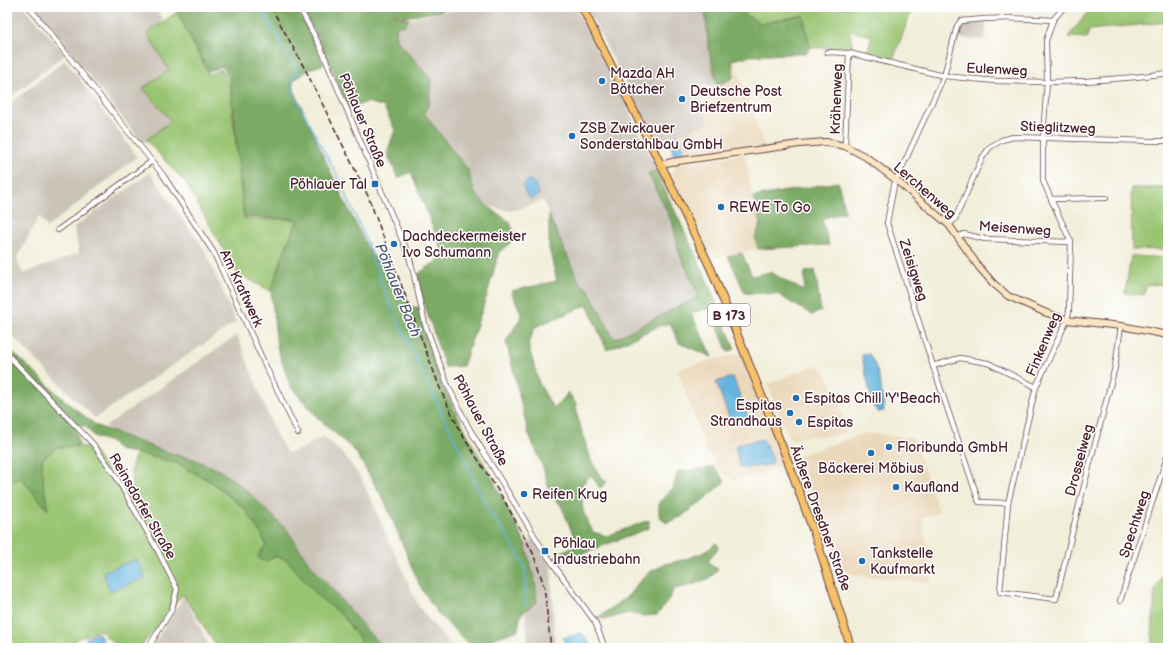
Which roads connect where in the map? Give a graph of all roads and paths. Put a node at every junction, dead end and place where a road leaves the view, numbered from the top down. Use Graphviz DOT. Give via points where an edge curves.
graph roads {
  1 [pos="28,7"];
  2 [pos="299,7"];
  3 [pos="582,7"];
  4 [pos="1064,7"];
  5 [pos="1053,20"];
  6 [pos="827,52"];
  7 [pos="849,53"];
  8 [pos="1168,72"];
  9 [pos="944,76"];
  10 [pos="1047,82"];
  11 [pos="1043,137"];
  12 [pos="1168,140"];
  13 [pos="845,146"];
  14 [pos="152,161"];
  15 [pos="661,165"];
  16 [pos="896,180"];
  17 [pos="1106,198"];
  18 [pos="1050,199"];
  19 [pos="949,225"];
  20 [pos="58,230"];
  21 [pos="958,237"];
  22 [pos="1071,242"];
  23 [pos="1067,320"];
  24 [pos="1121,326"];
  25 [pos="1168,335"];
  26 [pos="7,354"];
  27 [pos="933,366"];
  28 [pos="1036,387"];
  29 [pos="298,433"];
  30 [pos="1168,454"];
  31 [pos="1008,503"];
  32 [pos="1056,599"];
  33 [pos="1120,601"];
  34 [pos="148,648"];
  35 [pos="605,648"];
  36 [pos="851,648"];
  1 -- 14 [label="street, Am Kraftwerk"];
  2 -- 35 [label="street, Pöhlauer Straße" via="320,46 409,256 426,324 448,386 469,428 544,551 595,622"];
  3 -- 15 [label="main road, Äußere Dresdner Straße / B 173"];
  4 -- 5 [label="street, Finkenweg"];
  5 -- 9 [label="street, Zeisigweg" via="988,18 961,21 957,26"];
  5 -- 10 [label="street, Finkenweg" via="1046,41"];
  6 -- 7 [label="street, Eulenweg"];
  7 -- 9 [label="street, Eulenweg"];
  7 -- 13 [label="street, Krähenweg"];
  8 -- 10 [label="street, Eulenweg" via="1136,77"];
  9 -- 10 [label="street, Eulenweg"];
  9 -- 16 [label="street, Zeisigweg"];
  10 -- 11 [label="street, Finkenweg"];
  11 -- 12 [label="street, Stieglitzweg"];
  11 -- 18 [label="street, Finkenweg" via="1043,181"];
  11 -- 19 [label="street, Stieglitzweg" via="1013,137 990,147 982,158 955,219"];
  13 -- 15 [label="street, Lerchenweg" via="826,142 799,144"];
  13 -- 16 [label="street, Lerchenweg" via="866,156"];
  14 -- 20 [label="street"];
  14 -- 29 [label="street, Am Kraftwerk" via="214,253"];
  15 -- 36 [label="main road, Äußere Dresdner Straße / B 173" via="711,269 784,451 818,544"];
  16 -- 19 [label="street, Lerchenweg"];
  16 -- 27 [label="street, Zeisigweg" via="887,223"];
  17 -- 18 [label="street"];
  18 -- 22 [label="street, Finkenweg"];
  19 -- 21 [label="street, Lerchenweg"];
  21 -- 22 [label="street, Meisenweg" via="964,234 984,239"];
  21 -- 23 [label="street, Lerchenweg" via="979,267 1008,296"];
  22 -- 23 [label="street, Finkenweg"];
  23 -- 24 [label="street, Lerchenweg"];
  23 -- 28 [label="street, Finkenweg"];
  24 -- 25 [label="street, Lerchenweg"];
  24 -- 32 [label="street, Drosselweg" via="1114,367"];
  26 -- 34 [label="street, Reinsdorfer Straße" via="93,444 115,475 177,589 172,608"];
  27 -- 28 [label="street" via="960,358 988,363"];
  27 -- 31 [label="street, Zeisigweg" via="979,502"];
  28 -- 31 [label="street, Finkenweg"];
  30 -- 33 [label="street, Spechtweg"];
  31 -- 32 [label="street, Finkenweg" via="1000,592"];
}
